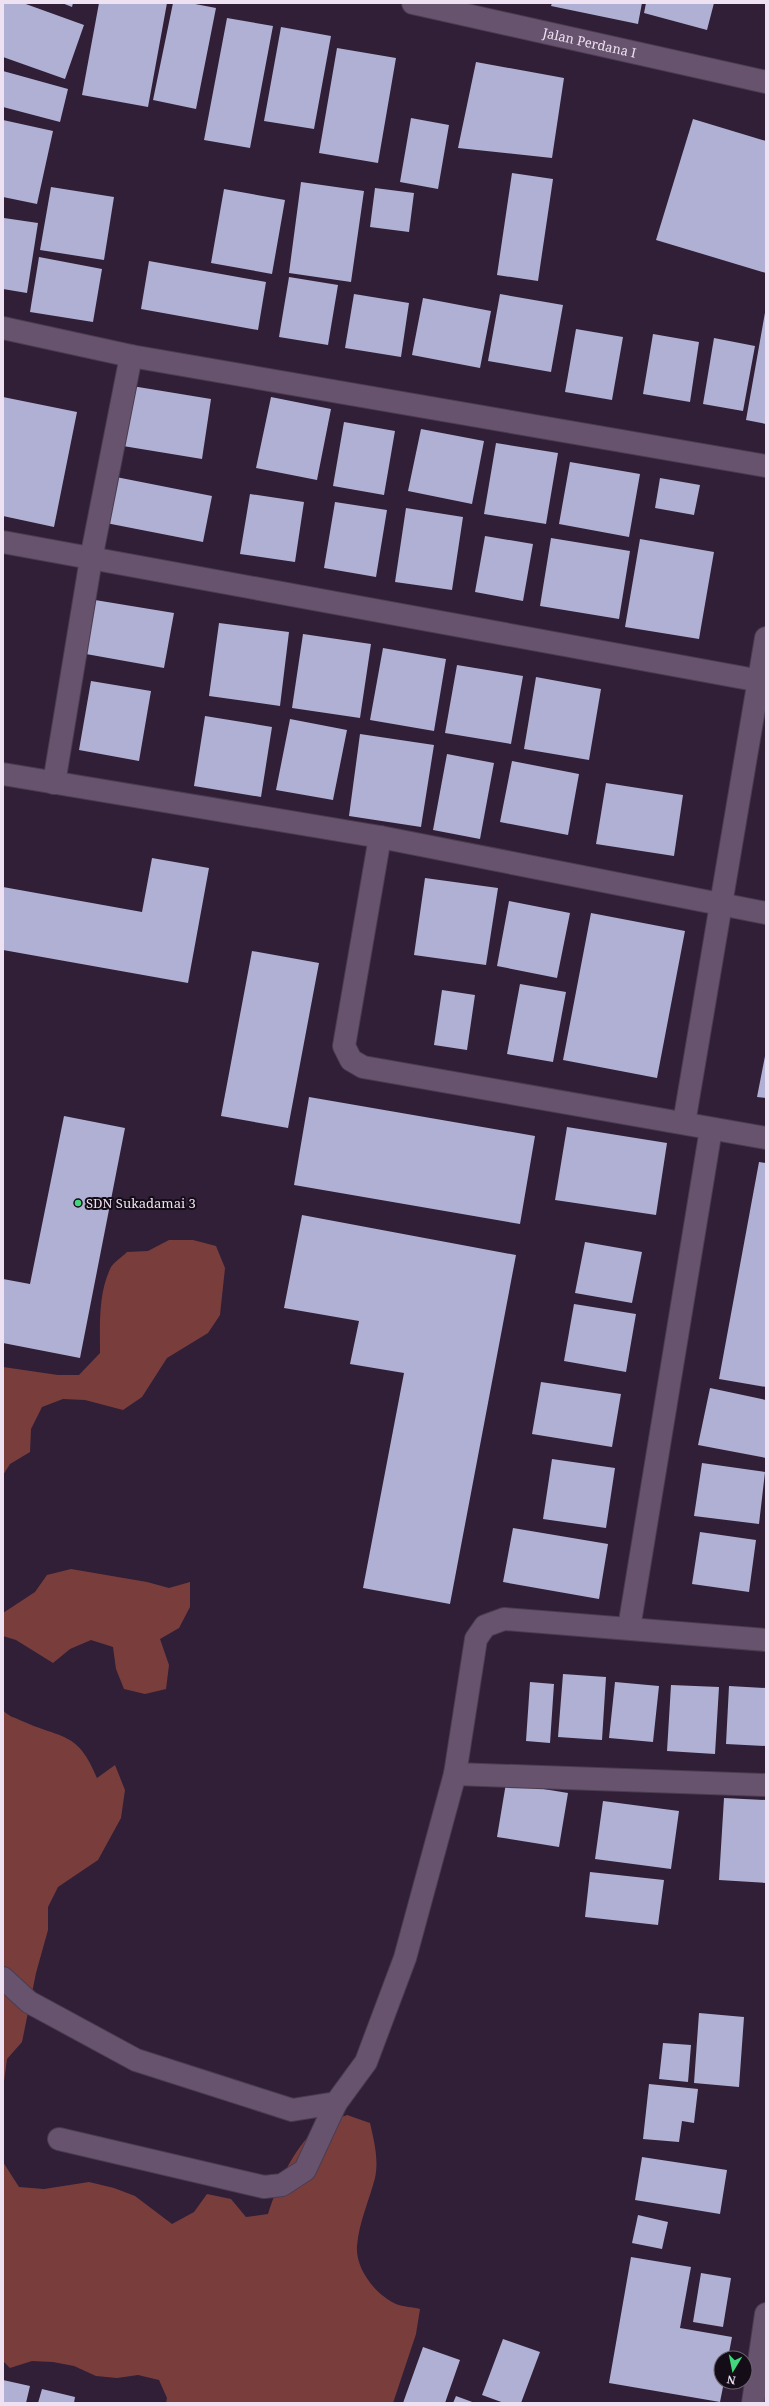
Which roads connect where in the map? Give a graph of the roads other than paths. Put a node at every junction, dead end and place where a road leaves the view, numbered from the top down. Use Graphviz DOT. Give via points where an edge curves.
graph roads {
  1 [pos="413,3"];
  2 [pos="766,82"];
  3 [pos="3,328"];
  4 [pos="131,356"];
  5 [pos="766,466"];
  6 [pos="3,542"];
  7 [pos="91,559"];
  8 [pos="766,638"];
  9 [pos="762,681"];
  10 [pos="3,774"];
  11 [pos="54,783"];
  12 [pos="380,837"];
  13 [pos="720,905"];
  14 [pos="766,913"];
  15 [pos="684,1123"];
  16 [pos="712,1129"];
  17 [pos="766,1138"];
  18 [pos="629,1628"];
  19 [pos="766,1640"];
  20 [pos="455,1774"];
  21 [pos="766,1785"];
  22 [pos="3,1978"];
  23 [pos="336,2103"];
  24 [pos="59,2139"];
  25 [pos="766,2314"];
  26 [pos="753,2403"];
  1 -- 2 [label="street, Jalan Perdana I"];
  3 -- 4 [label="street"];
  4 -- 5 [label="street"];
  4 -- 7 [label="street"];
  6 -- 7 [label="street"];
  7 -- 9 [label="street"];
  7 -- 11 [label="street"];
  8 -- 9 [label="street"];
  9 -- 13 [label="street"];
  10 -- 11 [label="street"];
  11 -- 12 [label="street"];
  12 -- 13 [label="street"];
  12 -- 15 [label="street" via="344,1046 351,1060 363,1067"];
  13 -- 14 [label="street"];
  13 -- 15 [label="street"];
  15 -- 16 [label="street"];
  16 -- 17 [label="street"];
  16 -- 18 [label="street"];
  18 -- 19 [label="street"];
  18 -- 20 [label="street" via="504,1619 485,1626 476,1639"];
  20 -- 21 [label="street"];
  20 -- 23 [label="street" via="404,1958 366,2062"];
  22 -- 23 [label="street" via="29,2002 136,2060 292,2110"];
  23 -- 24 [label="street" via="305,2170 282,2185 264,2187"];
  25 -- 26 [label="street"];
}
